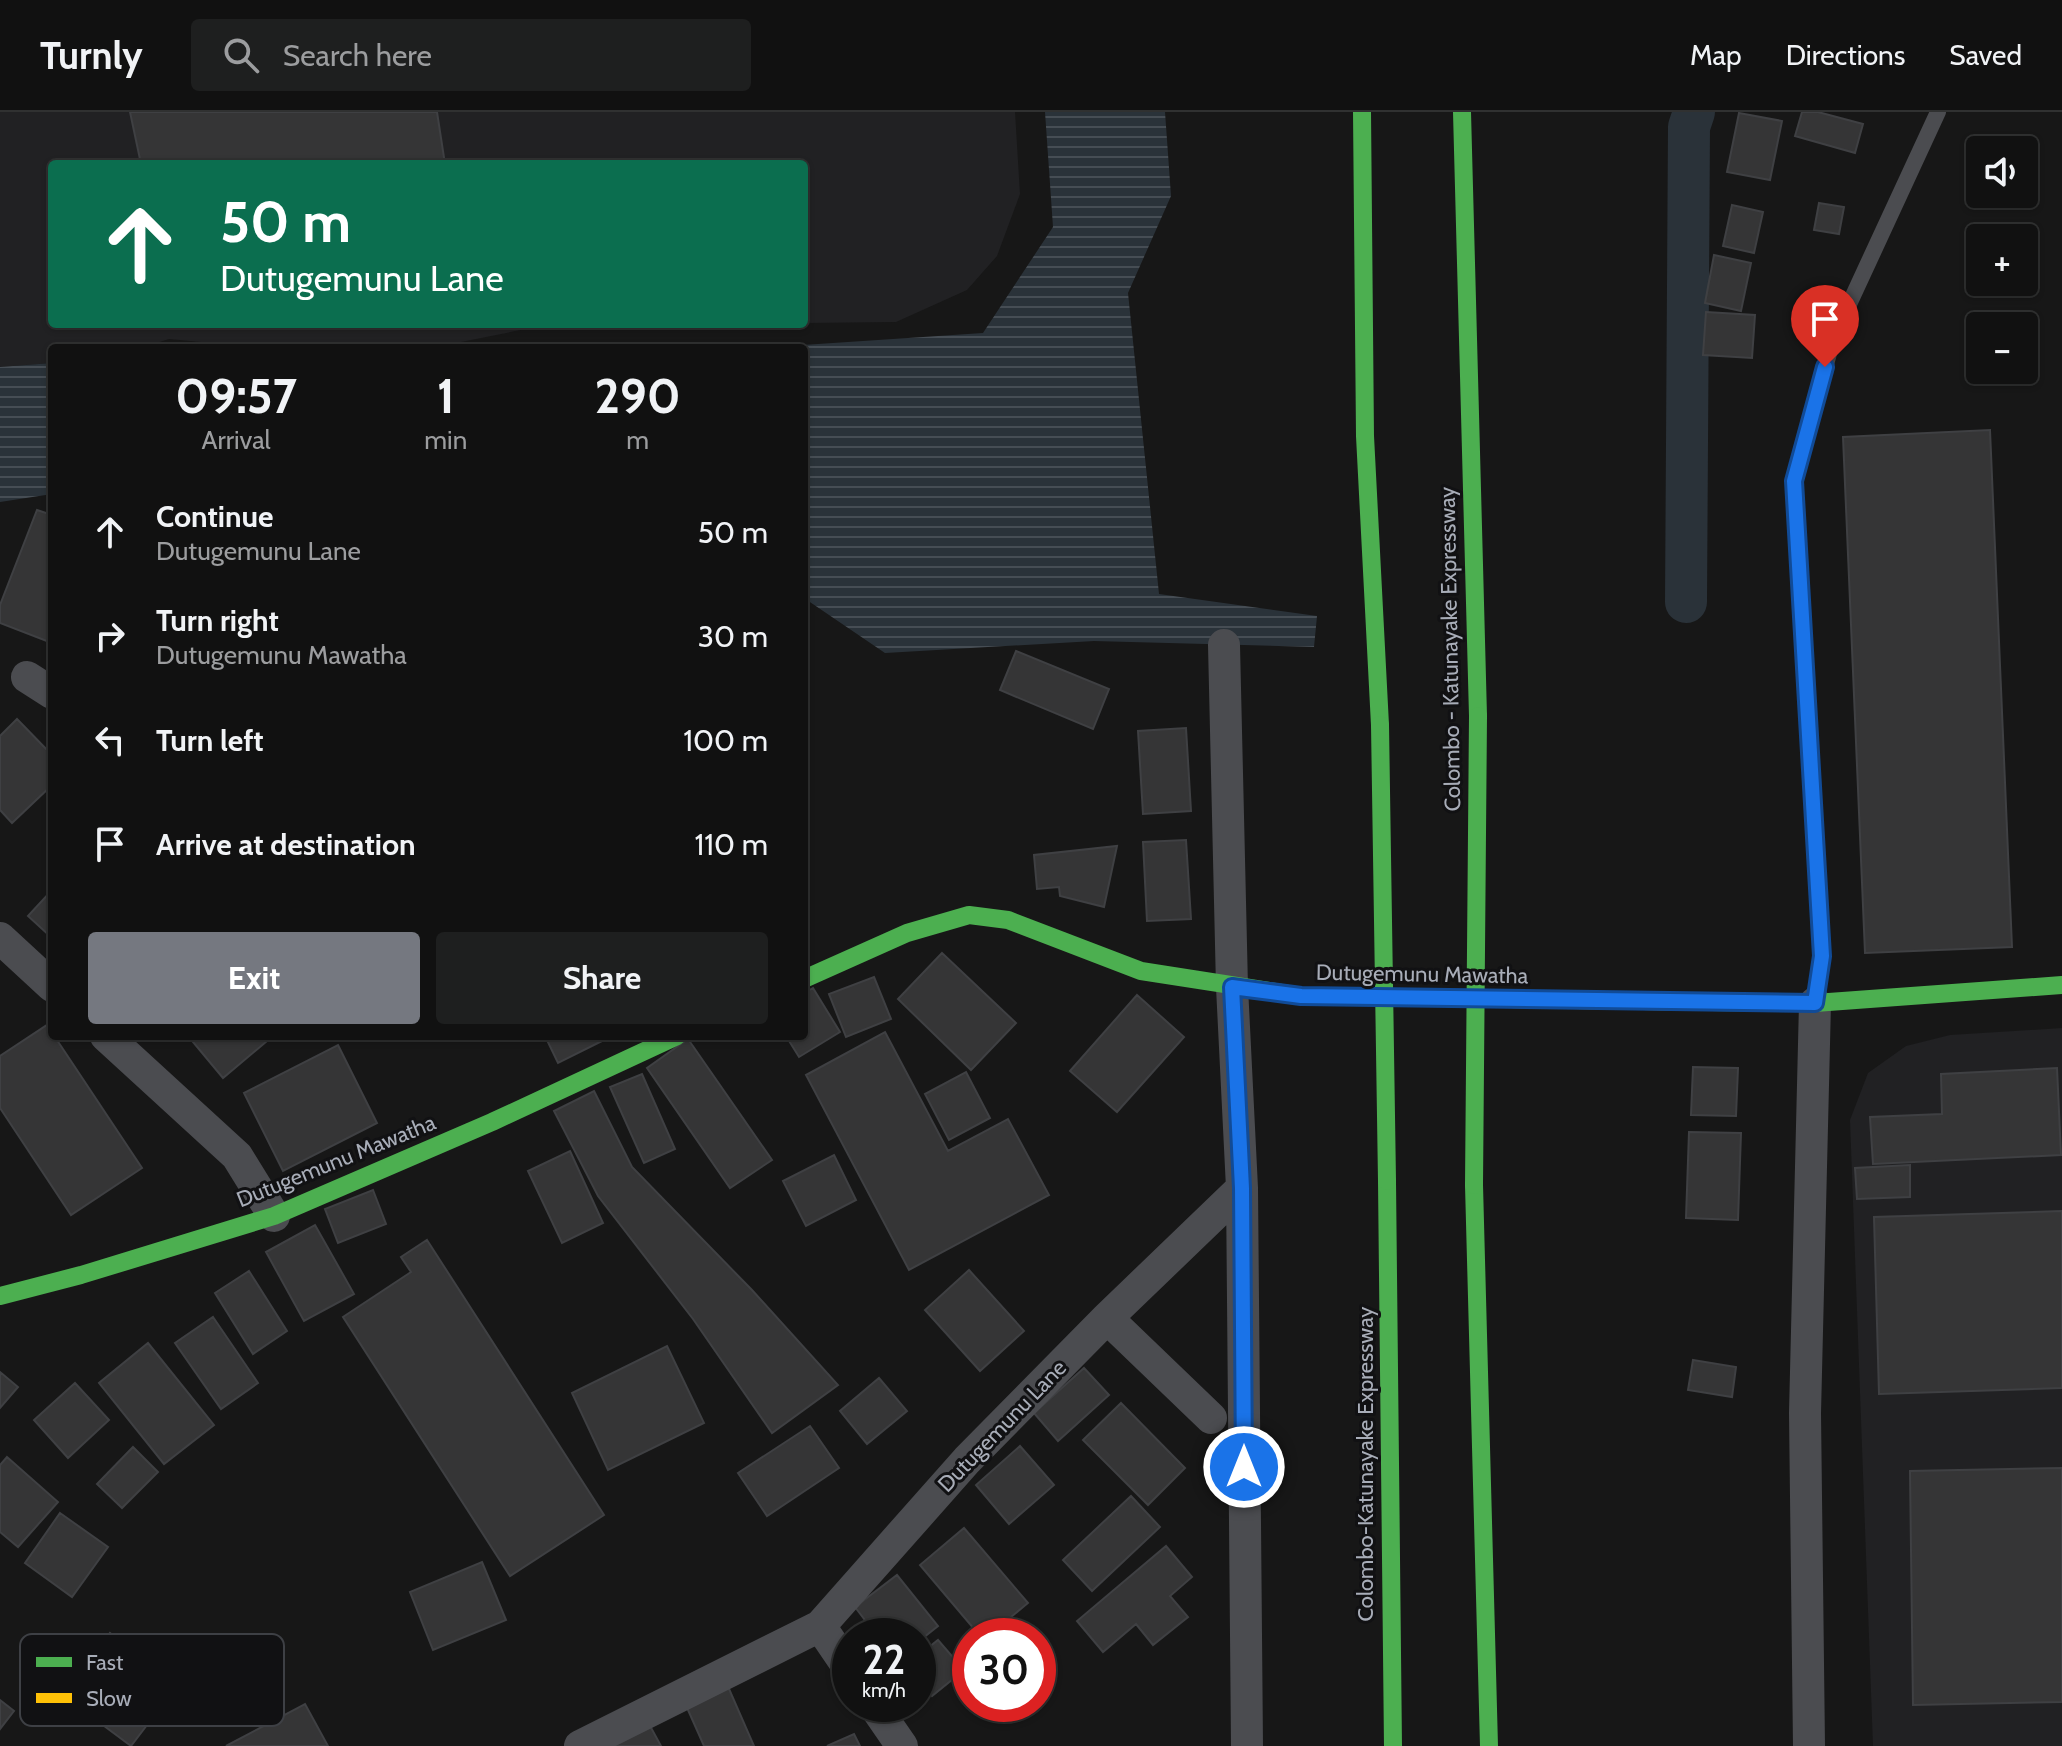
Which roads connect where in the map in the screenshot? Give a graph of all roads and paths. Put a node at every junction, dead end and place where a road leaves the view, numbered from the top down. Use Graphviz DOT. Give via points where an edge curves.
graph roads {
  1 [pos="1362,112"];
  2 [pos="1462,112"];
  3 [pos="1938,112"];
  4 [pos="1344,236"];
  5 [pos="1365,436"];
  6 [pos="1224,645"];
  7 [pos="0,938"];
  8 [pos="808,977"];
  9 [pos="48,982"];
  10 [pos="2062,985"];
  11 [pos="1232,987"];
  12 [pos="1815,1003"];
  13 [pos="110,1040"];
  14 [pos="668,1040"];
  15 [pos="1242,1188"];
  16 [pos="274,1216"];
  17 [pos="0,1296"];
  18 [pos="1107,1318"];
  19 [pos="1211,1418"];
  20 [pos="820,1626"];
  21 [pos="832,1644"];
  22 [pos="885,1722"];
  23 [pos="580,1746"];
  24 [pos="902,1746"];
  25 [pos="1247,1746"];
  26 [pos="1393,1746"];
  27 [pos="1489,1746"];
  28 [pos="1809,1746"];
  1 -- 5 [label="main road"];
  2 -- 27 [label="main road, Colombo - Katunayake Expressway, bridge" via="1478,716 1474,1185"];
  3 -- 12 [label="lane" via="1833,339 1794,481 1822,956"];
  4 -- 5 [label="main road"];
  5 -- 26 [label="main road, Colombo-Katunayake Expressway, bridge" via="1380,725"];
  6 -- 11 [label="street"];
  7 -- 9 [label="street"];
  8 -- 11 [label="main road, Dutugemunu Mawatha" via="907,933 969,915 1008,920 1141,971"];
  10 -- 12 [label="main road, Dutugemunu Mawatha"];
  11 -- 12 [label="main road, Dutugemunu Mawatha" via="1301,996"];
  11 -- 15 [label="street"];
  12 -- 28 [label="street" via="1805,1413"];
  13 -- 16 [label="street" via="237,1156"];
  14 -- 16 [label="main road, Dutugemunu Mawatha"];
  15 -- 18 [label="street, Dutugemunu Lane"];
  15 -- 25 [label="street"];
  16 -- 17 [label="main road, Dutugemunu Mawatha"];
  18 -- 19 [label="street"];
  18 -- 20 [label="street, Dutugemunu Lane" via="967,1460"];
  20 -- 21 [label="street"];
  20 -- 23 [label="street, Dutugemunu Lane"];
  22 -- 24 [label="street"];
}
